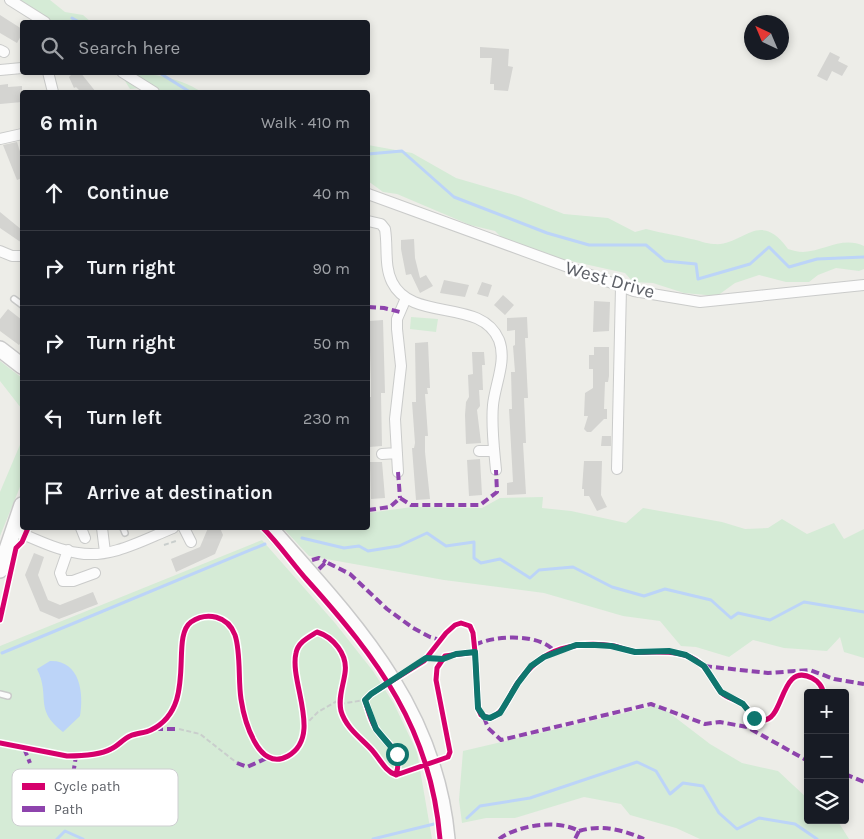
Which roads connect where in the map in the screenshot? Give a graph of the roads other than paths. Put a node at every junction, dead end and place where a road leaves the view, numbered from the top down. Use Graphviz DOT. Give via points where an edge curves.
graph roads {
  1 [pos="10,0"];
  2 [pos="42,20"];
  3 [pos="20,68"];
  4 [pos="0,70"];
  5 [pos="49,75"];
  6 [pos="127,75"];
  7 [pos="52,90"];
  8 [pos="151,90"];
  9 [pos="20,134"];
  10 [pos="0,139"];
  11 [pos="370,195"];
  12 [pos="370,221"];
  13 [pos="0,251"];
  14 [pos="20,256"];
  15 [pos="864,285"];
  16 [pos="621,287"];
  17 [pos="406,298"];
  18 [pos="14,299"];
  19 [pos="20,304"];
  20 [pos="0,349"];
  21 [pos="20,364"];
  22 [pos="479,451"];
  23 [pos="494,451"];
  24 [pos="396,453"];
  25 [pos="382,454"];
  26 [pos="617,469"];
  27 [pos="496,470"];
  28 [pos="398,472"];
  29 [pos="20,511"];
  30 [pos="13,530"];
  31 [pos="102,530"];
  32 [pos="185,530"];
  33 [pos="272,530"];
  34 [pos="156,531"];
  35 [pos="191,542"];
  36 [pos="68,550"];
  37 [pos="105,552"];
  38 [pos="0,570"];
  39 [pos="95,573"];
  40 [pos="0,694"];
  41 [pos="8,696"];
  42 [pos="447,839"];
  1 -- 2 [label="street"];
  3 -- 4 [label="street"];
  5 -- 7 [label="street"];
  6 -- 8 [label="street"];
  9 -- 10 [label="street"];
  11 -- 16 [label="street, West Drive"];
  12 -- 17 [label="street" via="381,224 385,229 388,270 393,283"];
  13 -- 14 [label="street"];
  15 -- 16 [label="street, West Drive" via="700,302"];
  16 -- 26 [label="street"];
  17 -- 23 [label="street" via="480,320 499,340 502,352 492,419"];
  17 -- 24 [label="street" via="397,324 400,366 395,418"];
  18 -- 19 [label="lane"];
  20 -- 21 [label="street"];
  22 -- 23 [label="street"];
  23 -- 27 [label="street"];
  24 -- 25 [label="street"];
  24 -- 28 [label="street"];
  29 -- 30 [label="street"];
  30 -- 36 [label="street"];
  30 -- 38 [label="street"];
  31 -- 37 [label="street"];
  32 -- 35 [label="street"];
  33 -- 42 [label="street" via="373,649 401,694 418,724 432,763"];
  34 -- 37 [label="street" via="130,546"];
  36 -- 37 [label="street"];
  36 -- 39 [label="street" via="60,573 63,580 73,582"];
  40 -- 41 [label="lane"];
}
